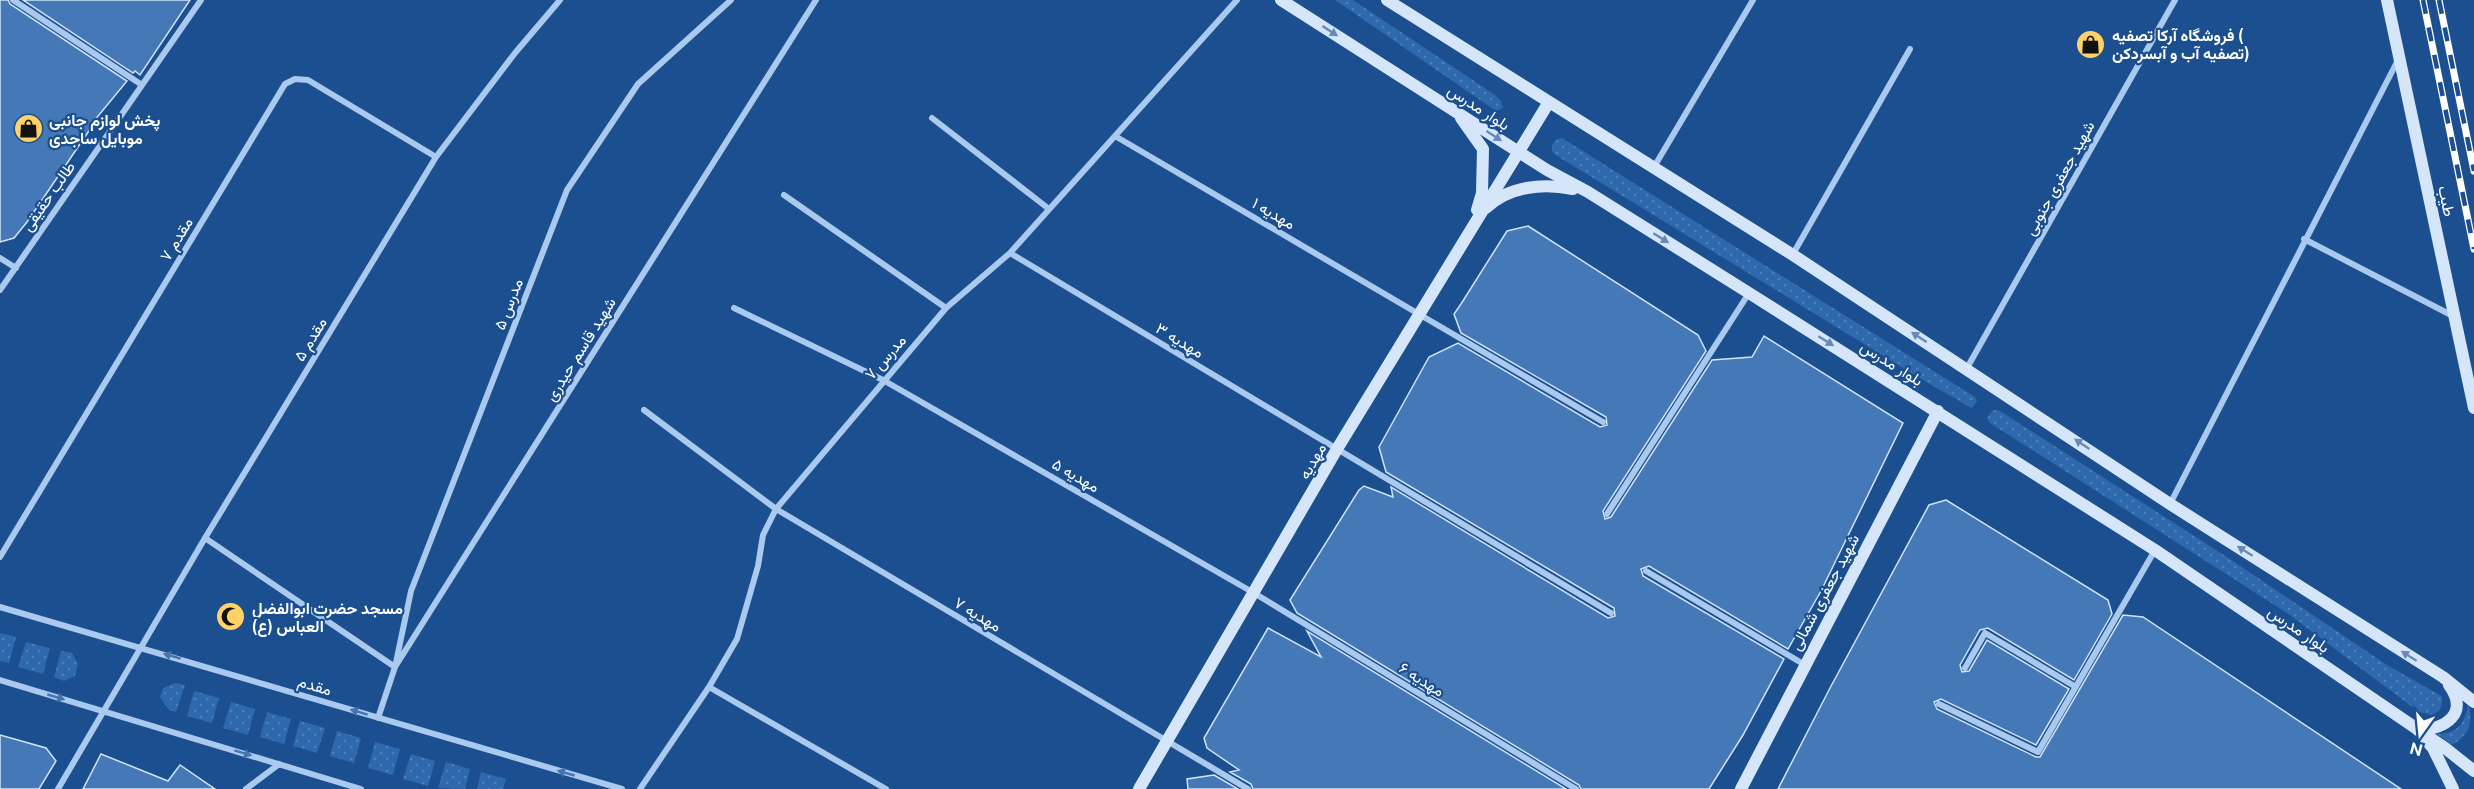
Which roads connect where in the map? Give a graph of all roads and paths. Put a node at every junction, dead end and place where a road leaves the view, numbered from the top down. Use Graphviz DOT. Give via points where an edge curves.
graph roads {
  1 [pos="14,0"];
  2 [pos="201,0"];
  3 [pos="560,0"];
  4 [pos="731,0"];
  5 [pos="816,0"];
  6 [pos="1237,0"];
  7 [pos="1281,0"];
  8 [pos="1387,0"];
  9 [pos="1753,0"];
  10 [pos="2175,0"];
  11 [pos="2387,0"];
  12 [pos="1910,50"];
  13 [pos="2399,57"];
  14 [pos="142,85"];
  15 [pos="1549,102"];
  16 [pos="1457,112"];
  17 [pos="932,118"];
  18 [pos="1115,136"];
  19 [pos="1518,151"];
  20 [pos="436,157"];
  21 [pos="1654,168"];
  22 [pos="1588,192"];
  23 [pos="784,195"];
  24 [pos="1049,209"];
  25 [pos="1473,224"];
  26 [pos="2304,240"];
  27 [pos="1010,253"];
  28 [pos="1793,255"];
  29 [pos="0,258"];
  30 [pos="15,268"];
  31 [pos="0,290"];
  32 [pos="1749,293"];
  33 [pos="734,308"];
  34 [pos="946,308"];
  35 [pos="1420,313"];
  36 [pos="2455,317"];
  37 [pos="1967,368"];
  38 [pos="883,380"];
  39 [pos="2474,408"];
  40 [pos="644,410"];
  41 [pos="1938,411"];
  42 [pos="1603,422"];
  43 [pos="1337,449"];
  44 [pos="2170,504"];
  45 [pos="776,509"];
  46 [pos="1607,514"];
  47 [pos="205,538"];
  48 [pos="2155,550"];
  49 [pos="0,557"];
  50 [pos="1646,572"];
  51 [pos="1254,593"];
  52 [pos="0,607"];
  53 [pos="1611,613"];
  54 [pos="141,647"];
  55 [pos="1804,665"];
  56 [pos="395,667"];
  57 [pos="1965,668"];
  58 [pos="2443,677"];
  59 [pos="0,680"];
  60 [pos="709,687"];
  61 [pos="2076,687"];
  62 [pos="2474,702"];
  63 [pos="1939,704"];
  64 [pos="103,711"];
  65 [pos="378,718"];
  66 [pos="2418,730"];
  67 [pos="1166,742"];
  68 [pos="279,764"];
  69 [pos="2474,771"];
  70 [pos="341,786"];
  71 [pos="58,789"];
  72 [pos="246,789"];
  73 [pos="361,789"];
  74 [pos="622,789"];
  75 [pos="640,789"];
  76 [pos="886,789"];
  77 [pos="1138,789"];
  78 [pos="1248,789"];
  79 [pos="1576,789"];
  80 [pos="1741,789"];
  81 [pos="2453,789"];
  1 -- 14 [label="street"];
  2 -- 14 [label="street, طالب حقیقی"];
  3 -- 20 [label="street, مقدم ۵"];
  4 -- 56 [label="street, مدرس ۵" via="638,84 567,190 411,591"];
  5 -- 56 [label="street, شهید قاسم حیدری"];
  6 -- 18 [label="street, مدرس ۷"];
  7 -- 16 [label="main road, بلوار مدرس, one-way"];
  8 -- 15 [label="main road"];
  9 -- 21 [label="street"];
  10 -- 37 [label="street, شهید جعفری جنوبی"];
  11 -- 13 [label="main road, طیب"];
  12 -- 28 [label="street"];
  13 -- 26 [label="street"];
  13 -- 36 [label="main road, طیب"];
  14 -- 30 [label="street, طالب حقیقی"];
  15 -- 19 [label="main road, مهدیه"];
  15 -- 21 [label="main road"];
  16 -- 19 [label="main road, بلوار مدرس, one-way"];
  16 -- 25 [label="main road" via="1483,148 1482,193"];
  17 -- 24 [label="street"];
  18 -- 24 [label="street, مدرس ۷"];
  18 -- 35 [label="street, مهدیه ۱"];
  19 -- 22 [label="main road, بلوار مدرس"];
  19 -- 25 [label="main road, مهدیه"];
  20 -- 47 [label="street, مقدم ۵"];
  20 -- 49 [label="street, مقدم ۷" via="308,80 295,79 285,84"];
  21 -- 28 [label="main road"];
  22 -- 25 [label="main road" via="1534,186 1509,193 1487,206"];
  22 -- 32 [label="main road, بلوار مدرس, one-way"];
  23 -- 34 [label="street"];
  24 -- 27 [label="street, مدرس ۷"];
  25 -- 35 [label="main road, مهدیه"];
  26 -- 36 [label="street"];
  26 -- 44 [label="street"];
  27 -- 34 [label="street, مدرس ۷"];
  27 -- 43 [label="street, مهدیه ۳"];
  37 -- 28 [label="main road, one-way"];
  29 -- 30 [label="street"];
  30 -- 31 [label="street, طالب حقیقی"];
  32 -- 41 [label="main road, بلوار مدرس, one-way"];
  32 -- 46 [label="street"];
  33 -- 38 [label="street, مهدیه ۵"];
  34 -- 38 [label="street, مدرس ۷"];
  35 -- 42 [label="street, مهدیه ۱"];
  35 -- 43 [label="main road, مهدیه"];
  36 -- 39 [label="main road, طیب"];
  44 -- 37 [label="main road, one-way"];
  38 -- 45 [label="street, مدرس ۷"];
  38 -- 51 [label="street, مهدیه ۵"];
  40 -- 45 [label="street, مهدیه ۷"];
  41 -- 48 [label="main road, بلوار مدرس"];
  41 -- 55 [label="main road, شهید جعفری شمالی"];
  43 -- 51 [label="main road, مهدیه"];
  43 -- 53 [label="street, مهدیه ۳"];
  58 -- 44 [label="main road, one-way"];
  45 -- 60 [label="street, مدرس ۷" via="763,535 737,639"];
  45 -- 67 [label="street, مهدیه ۷"];
  47 -- 54 [label="street, مقدم ۵"];
  47 -- 56 [label="street"];
  48 -- 61 [label="street"];
  48 -- 66 [label="main road, بلوار مدرس"];
  50 -- 55 [label="street"];
  51 -- 67 [label="main road, مهدیه"];
  51 -- 79 [label="street, مهدیه ۶"];
  52 -- 54 [label="street, مقدم"];
  54 -- 64 [label="street, مقدم ۵"];
  65 -- 54 [label="street, مقدم, one-way"];
  55 -- 80 [label="main road, شهید جعفری شمالی"];
  56 -- 65 [label="street, شهید قاسم حیدری"];
  57 -- 61 [label="street" via="1985,633"];
  58 -- 62 [label="main road"];
  58 -- 66 [label="main road" via="2453,691 2456,711 2439,728"];
  59 -- 64 [label="street, one-way"];
  60 -- 75 [label="street, مدرس ۷"];
  60 -- 76 [label="street"];
  61 -- 63 [label="street" via="2038,752"];
  64 -- 68 [label="street, one-way"];
  64 -- 71 [label="street, مقدم ۵"];
  74 -- 65 [label="street, مقدم, one-way"];
  66 -- 69 [label="main road, بلوار مدرس"];
  66 -- 81 [label="main road" via="2433,748"];
  67 -- 77 [label="main road, مهدیه"];
  67 -- 78 [label="street, مهدیه ۷"];
  68 -- 70 [label="street"];
  68 -- 72 [label="street"];
  70 -- 73 [label="street"];
}
